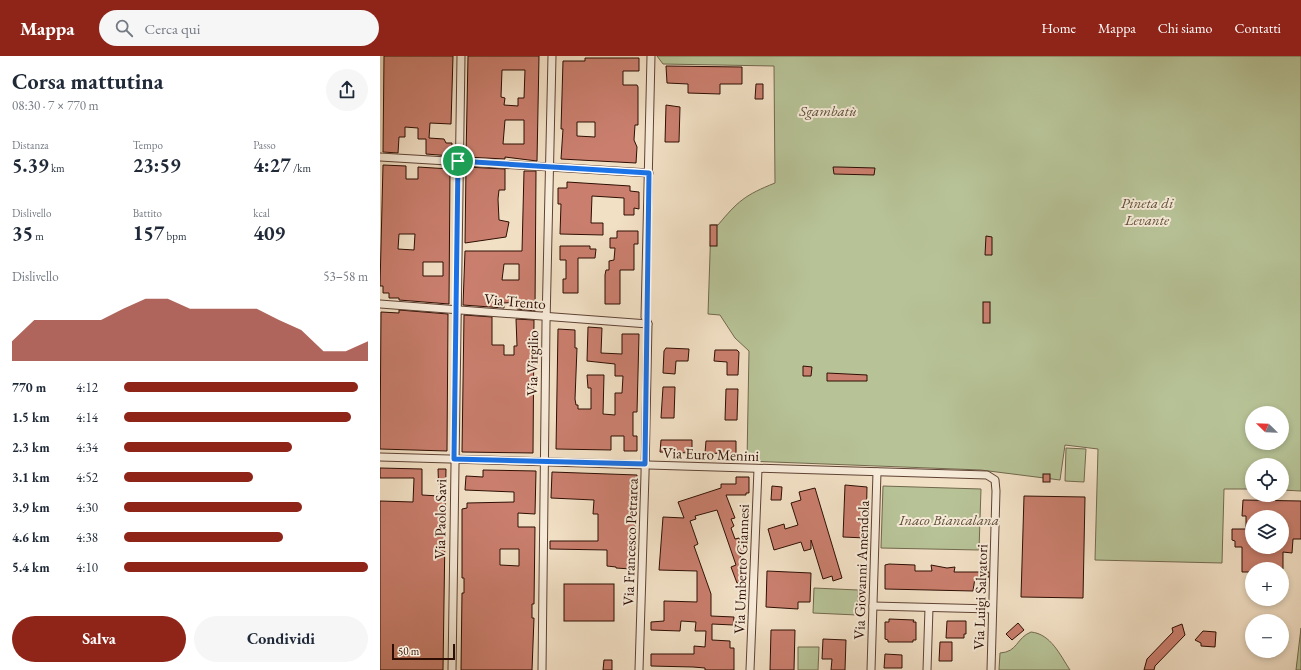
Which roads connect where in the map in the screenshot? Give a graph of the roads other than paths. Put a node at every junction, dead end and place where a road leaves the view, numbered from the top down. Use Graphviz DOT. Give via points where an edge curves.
graph roads {
  1 [pos="461,56"];
  2 [pos="552,56"];
  3 [pos="651,56"];
  4 [pos="380,157"];
  5 [pos="458,161"];
  6 [pos="549,167"];
  7 [pos="649,173"];
  8 [pos="380,304"];
  9 [pos="456,310"];
  10 [pos="546,317"];
  11 [pos="648,324"];
  12 [pos="380,457"];
  13 [pos="454,459"];
  14 [pos="544,462"];
  15 [pos="645,464"];
  16 [pos="758,468"];
  17 [pos="877,472"];
  18 [pos="992,477"];
  19 [pos="873,606"];
  20 [pos="929,608"];
  21 [pos="992,609"];
  22 [pos="452,670"];
  23 [pos="542,670"];
  24 [pos="639,670"];
  25 [pos="750,670"];
  26 [pos="871,670"];
  27 [pos="927,670"];
  28 [pos="991,670"];
  1 -- 5 [label="street, Via Paolo Savi"];
  2 -- 6 [label="street, Via Virgilio"];
  3 -- 7 [label="street, Via Francesco Petrarca"];
  4 -- 5 [label="street"];
  5 -- 6 [label="street"];
  5 -- 9 [label="street, Via Paolo Savi"];
  6 -- 7 [label="street"];
  6 -- 10 [label="street, Via Virgilio"];
  7 -- 11 [label="street, Via Francesco Petrarca" via="645,317"];
  8 -- 9 [label="street, Via Trento"];
  9 -- 10 [label="street, Via Trento"];
  9 -- 13 [label="street, Via Paolo Savi"];
  10 -- 11 [label="street, Via Trento"];
  10 -- 14 [label="street, Via Virgilio"];
  11 -- 15 [label="street, Via Francesco Petrarca"];
  12 -- 13 [label="street, Via Euro Menini"];
  13 -- 14 [label="street, Via Euro Menini"];
  13 -- 22 [label="street, Via Paolo Savi"];
  14 -- 15 [label="street, Via Euro Menini"];
  14 -- 23 [label="street, Via Virgilio"];
  15 -- 16 [label="street, Via Euro Menini"];
  15 -- 24 [label="street, Via Francesco Petrarca"];
  16 -- 17 [label="street, Via Euro Menini"];
  16 -- 25 [label="street, Via Umberto Giannesi"];
  17 -- 18 [label="street, Via Euro Menini" via="983,474"];
  17 -- 19 [label="street, Via Giovanni Amendola"];
  18 -- 21 [label="street, Via Luigi Salvatori" via="996,490"];
  19 -- 20 [label="street"];
  19 -- 26 [label="street, Via Giovanni Amendola"];
  20 -- 21 [label="street"];
  20 -- 27 [label="street"];
  21 -- 28 [label="street, Via Luigi Salvatori"];
}
